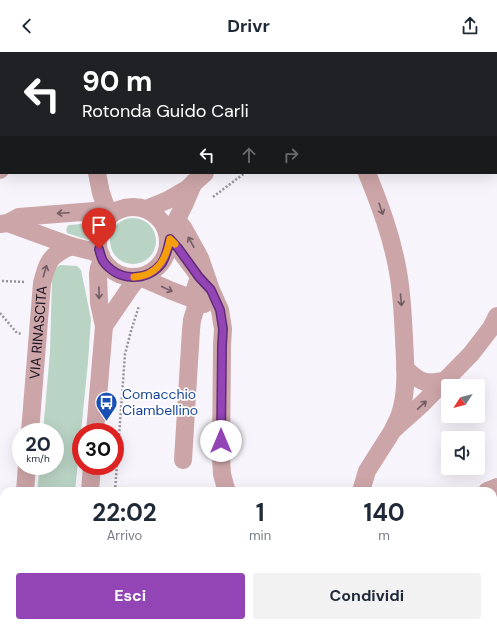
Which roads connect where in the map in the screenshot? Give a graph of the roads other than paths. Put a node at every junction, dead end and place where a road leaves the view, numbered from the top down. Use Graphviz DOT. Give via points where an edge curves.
graph roads {
  1 [pos="98,174"];
  2 [pos="367,174"];
  3 [pos="200,177"];
  4 [pos="146,209"];
  5 [pos="111,210"];
  6 [pos="4,224"];
  7 [pos="172,232"];
  8 [pos="71,246"];
  9 [pos="101,257"];
  10 [pos="140,277"];
  11 [pos="199,277"];
  12 [pos="211,290"];
  13 [pos="194,299"];
  14 [pos="497,316"];
  15 [pos="104,326"];
  16 [pos="222,345"];
  17 [pos="405,368"];
  18 [pos="448,379"];
  19 [pos="441,382"];
  20 [pos="441,386"];
  21 [pos="31,423"];
  22 [pos="96,423"];
  23 [pos="392,430"];
  24 [pos="183,460"];
  25 [pos="26,475"];
  26 [pos="91,475"];
  27 [pos="25,487"];
  28 [pos="90,487"];
  29 [pos="225,487"];
  30 [pos="362,487"];
  1 -- 5 [label="street" via="101,193"];
  2 -- 17 [label="street, one-way" via="382,210 396,261 402,300"];
  3 -- 4 [label="street" via="168,200"];
  3 -- 7 [label="street"];
  4 -- 5 [label="street" via="133,207"];
  4 -- 7 [label="street"];
  5 -- 6 [label="street, one-way" via="19,217"];
  5 -- 9 [label="street" via="100,231 98,243"];
  6 -- 8 [label="street"];
  7 -- 10 [label="street" via="166,256 156,270"];
  7 -- 11 [label="street" via="178,248"];
  12 -- 7 [label="street, one-way" via="200,258 184,229"];
  8 -- 9 [label="street" via="91,251"];
  21 -- 8 [label="street, VIA RINASCITA, one-way" via="42,283 50,260"];
  9 -- 10 [label="street" via="110,269 122,276"];
  9 -- 15 [label="street, one-way" via="98,274 99,303"];
  10 -- 13 [label="street, one-way"];
  10 -- 15 [label="street"];
  11 -- 12 [label="street"];
  11 -- 13 [label="street"];
  12 -- 16 [label="street" via="220,310"];
  13 -- 16 [label="street" via="210,308"];
  13 -- 24 [label="street" via="196,307 191,330"];
  14 -- 18 [label="street" via="471,354"];
  15 -- 22 [label="street"];
  16 -- 29 [label="street" via="221,457"];
  17 -- 19 [label="street" via="420,381"];
  17 -- 23 [label="street" via="403,402"];
  23 -- 20 [label="street, one-way"];
  23 -- 30 [label="street" via="367,471"];
  25 -- 27 [label="street"];
  26 -- 28 [label="street"];
}
